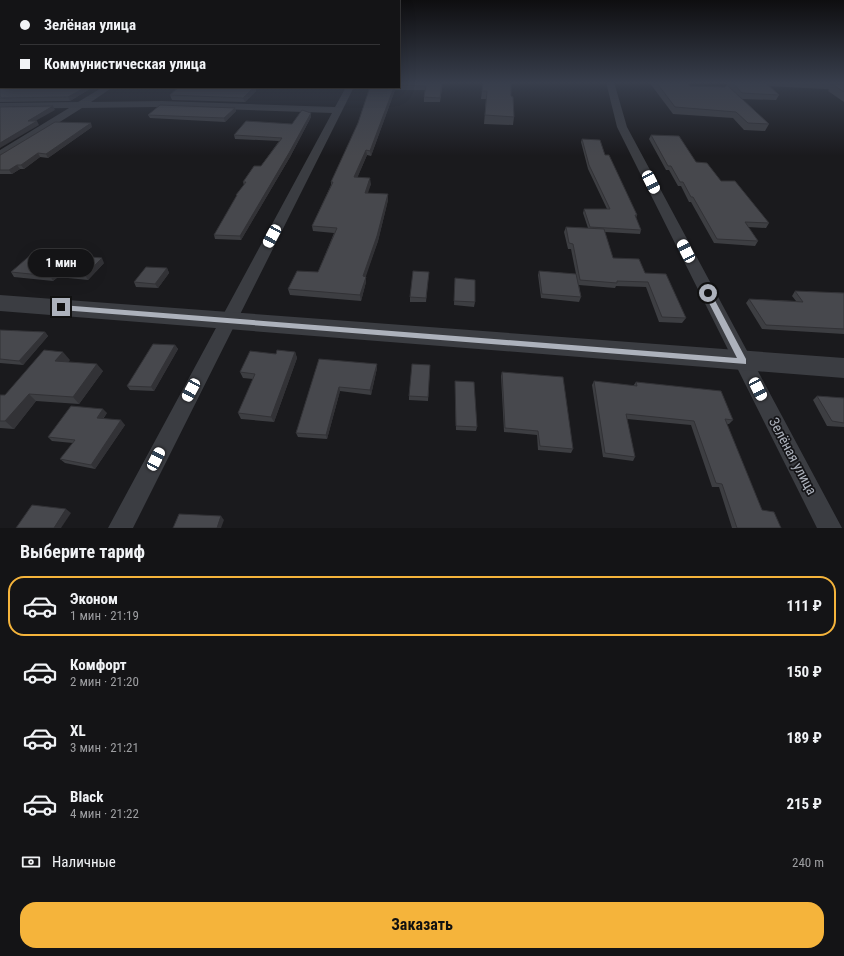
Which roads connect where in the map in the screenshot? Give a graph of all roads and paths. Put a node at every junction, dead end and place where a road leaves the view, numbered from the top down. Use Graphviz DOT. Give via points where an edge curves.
graph roads {
  1 [pos="78,107"];
  2 [pos="240,107"];
  3 [pos="341,107"];
  4 [pos="617,107"];
  5 [pos="339,110"];
  6 [pos="0,155"];
  7 [pos="0,303"];
  8 [pos="227,320"];
  9 [pos="743,362"];
  10 [pos="844,368"];
  11 [pos="120,528"];
  12 [pos="830,528"];
  1 -- 6 [label="street"];
  2 -- 5 [label="street"];
  3 -- 5 [label="street"];
  4 -- 9 [label="street, Зелёная улица" via="622,127"];
  5 -- 8 [label="street"];
  7 -- 8 [label="street"];
  8 -- 9 [label="street"];
  8 -- 11 [label="street"];
  9 -- 10 [label="street"];
  9 -- 12 [label="street, Зелёная улица"];
}
